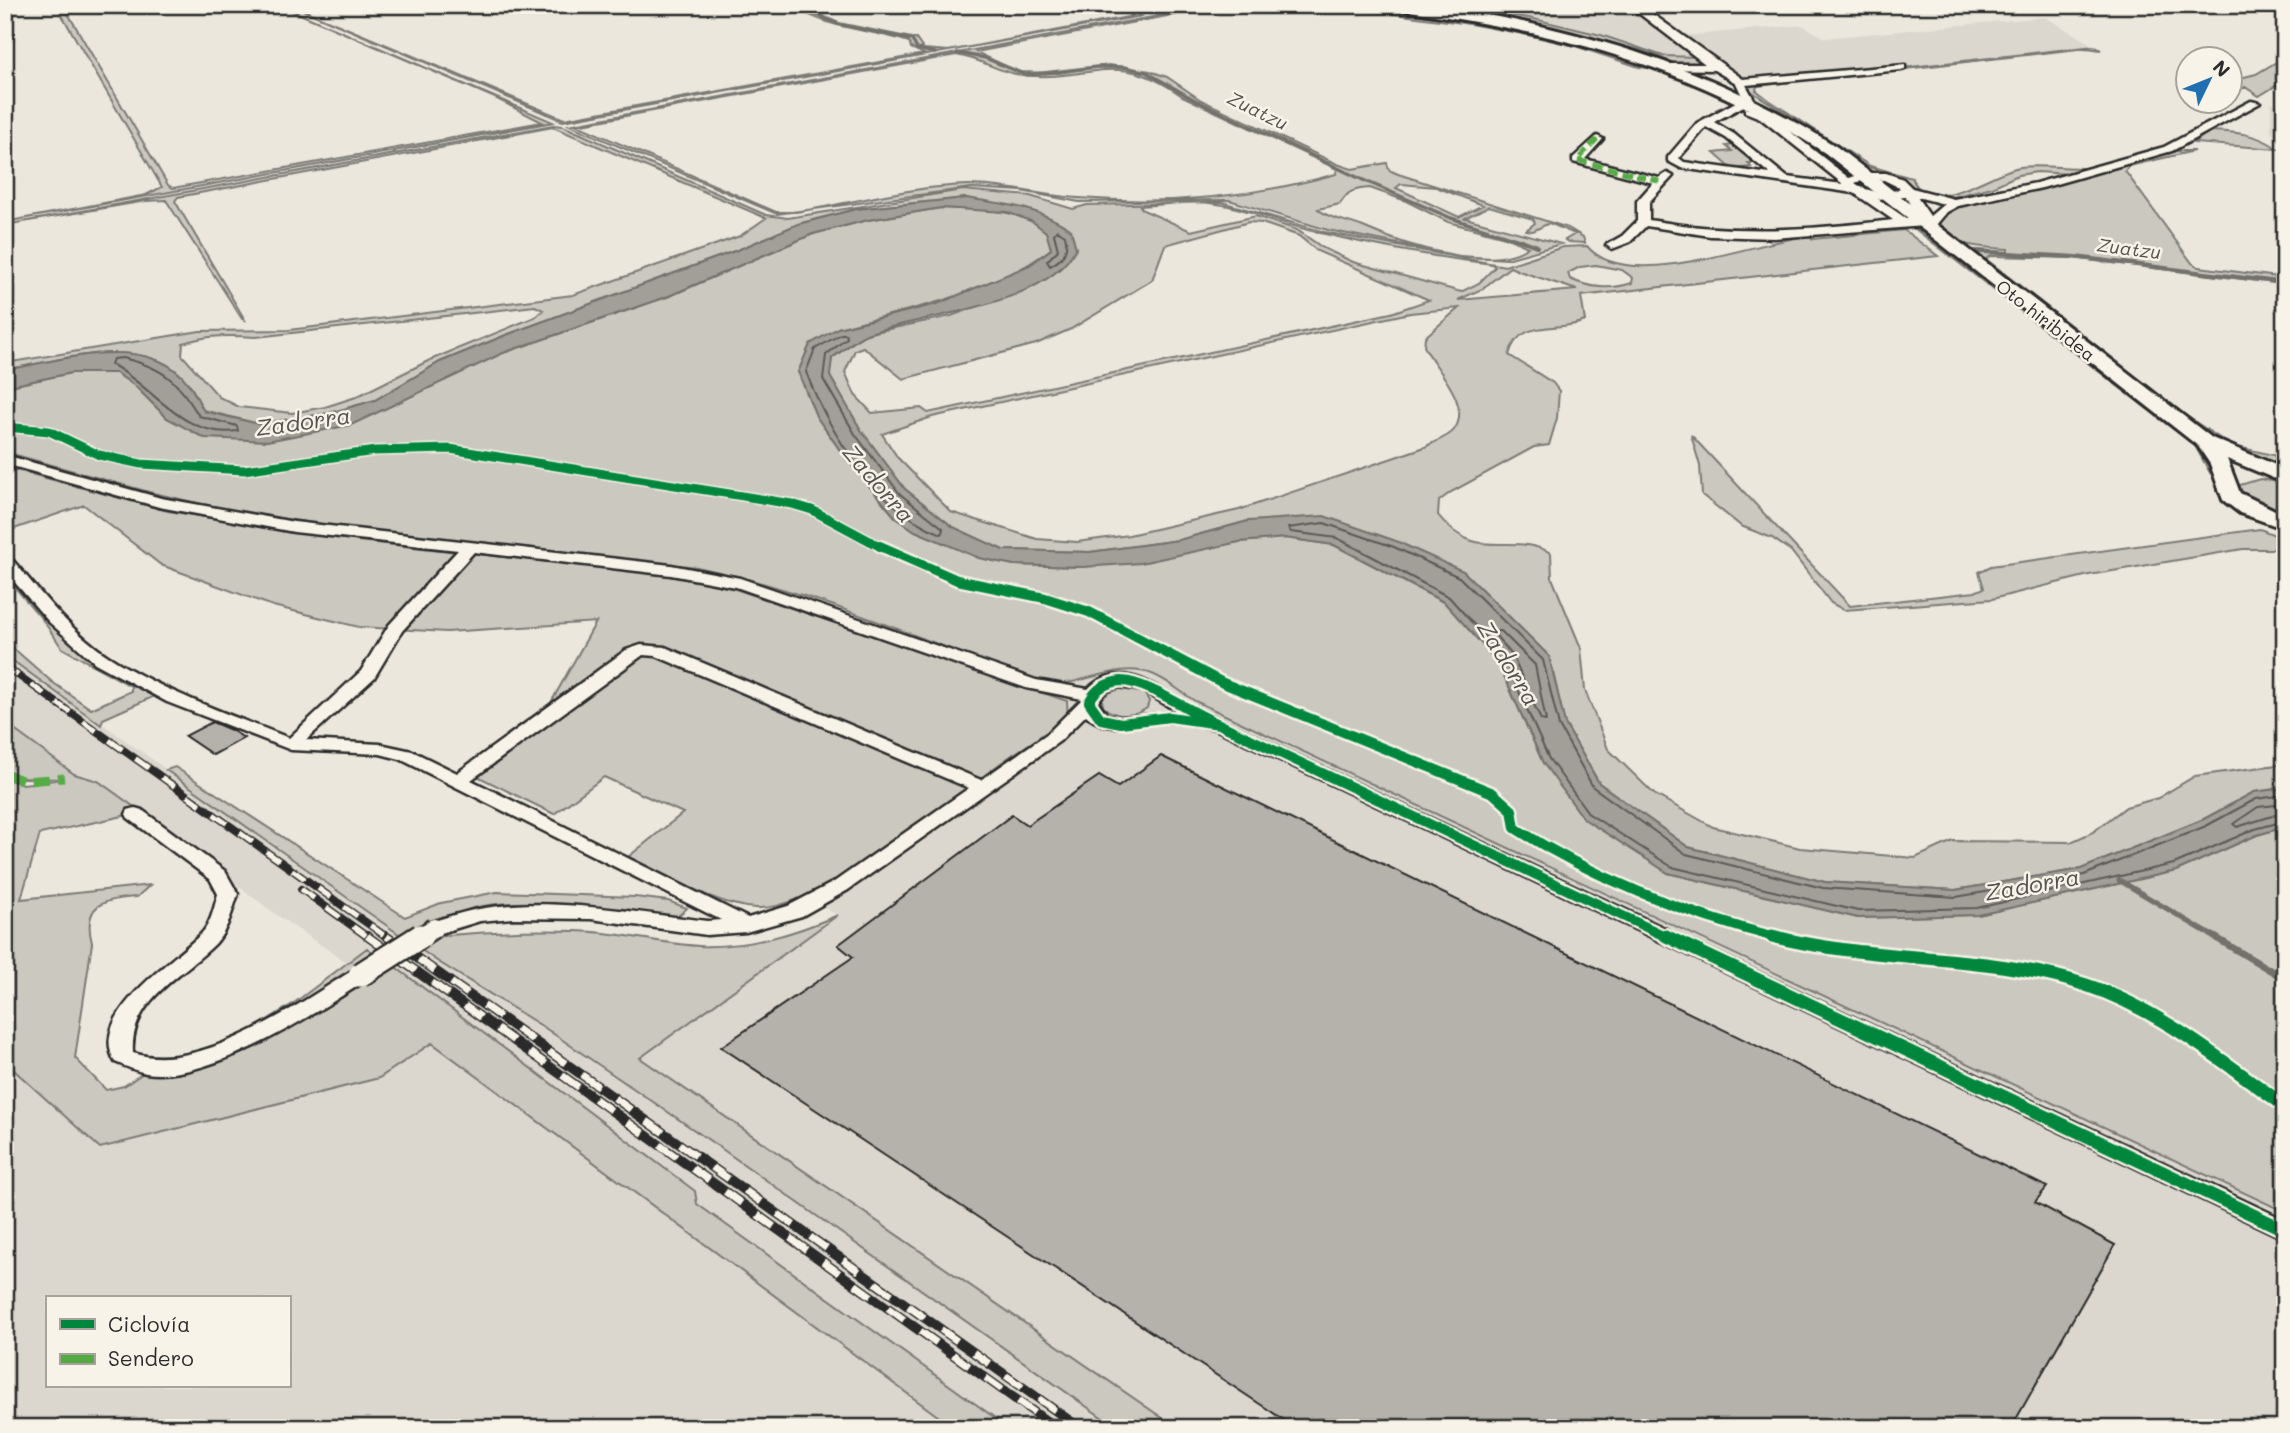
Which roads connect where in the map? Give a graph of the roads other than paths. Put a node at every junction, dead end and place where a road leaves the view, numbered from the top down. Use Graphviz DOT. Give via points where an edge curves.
graph roads {
  1 [pos="1396,5"];
  2 [pos="1633,5"];
  3 [pos="1716,66"];
  4 [pos="1901,67"];
  5 [pos="1696,72"];
  6 [pos="1740,83"];
  7 [pos="1722,87"];
  8 [pos="1744,103"];
  9 [pos="2255,103"];
  10 [pos="1706,122"];
  11 [pos="1597,139"];
  12 [pos="1686,167"];
  13 [pos="1784,180"];
  14 [pos="1662,182"];
  15 [pos="1857,183"];
  16 [pos="1906,190"];
  17 [pos="1888,196"];
  18 [pos="1954,203"];
  19 [pos="1643,222"];
  20 [pos="1922,226"];
  21 [pos="1612,246"];
  22 [pos="2205,442"];
  23 [pos="5,459"];
  24 [pos="2279,475"];
  25 [pos="2227,481"];
  26 [pos="2261,513"];
  27 [pos="2285,517"];
  28 [pos="2285,523"];
  29 [pos="468,549"];
  30 [pos="5,561"];
  31 [pos="1160,696"];
  32 [pos="1090,699"];
  33 [pos="1145,720"];
  34 [pos="1112,722"];
  35 [pos="1219,724"];
  36 [pos="1054,737"];
  37 [pos="290,745"];
  38 [pos="458,781"];
  39 [pos="983,787"];
  40 [pos="135,814"];
  41 [pos="747,925"];
  42 [pos="2285,1230"];
  1 -- 5 [label="street, Oto hiribidea" via="1539,29"];
  2 -- 3 [label="street"];
  3 -- 5 [label="street"];
  3 -- 6 [label="street"];
  4 -- 6 [label="street"];
  5 -- 7 [label="street, Oto hiribidea"];
  6 -- 7 [label="street"];
  6 -- 8 [label="street"];
  7 -- 8 [label="street, Oto hiribidea"];
  8 -- 10 [label="street"];
  8 -- 15 [label="street, Oto hiribidea" via="1817,140"];
  9 -- 18 [label="street" via="2168,149 2038,186"];
  10 -- 12 [label="street" via="1672,159"];
  10 -- 13 [label="street" via="1730,135"];
  11 -- 14 [label="street" via="1577,160"];
  12 -- 13 [label="street"];
  12 -- 14 [label="street"];
  13 -- 15 [label="street"];
  14 -- 19 [label="street" via="1643,201"];
  15 -- 16 [label="street, Oto hiribidea" via="1888,177"];
  15 -- 17 [label="street, Oto hiribidea"];
  15 -- 20 [label="street, Oto hiribidea"];
  16 -- 17 [label="street"];
  16 -- 18 [label="street, Oto hiribidea"];
  16 -- 20 [label="street"];
  17 -- 20 [label="street, Oto hiribidea"];
  18 -- 20 [label="street"];
  19 -- 20 [label="street" via="1691,233 1785,237"];
  19 -- 21 [label="street"];
  20 -- 22 [label="street, Oto hiribidea"];
  22 -- 24 [label="street, Oto hiribidea"];
  22 -- 25 [label="street, Oto hiribidea"];
  23 -- 29 [label="street" via="159,502 294,527"];
  24 -- 25 [label="street, Oto hiribidea" via="2250,472"];
  25 -- 26 [label="street, Oto hiribidea" via="2230,496"];
  26 -- 27 [label="street, Oto hiribidea"];
  26 -- 28 [label="street, Oto hiribidea"];
  29 -- 32 [label="street" via="671,570 740,583 1032,684"];
  29 -- 37 [label="street" via="394,629 368,674"];
  30 -- 37 [label="street" via="55,619 101,659 173,698"];
  31 -- 32 [label="street" via="1144,685 1120,682 1098,689"];
  31 -- 33 [label="street" via="1159,709"];
  31 -- 35 [label="street"];
  32 -- 34 [label="street" via="1095,714"];
  32 -- 36 [label="street"];
  33 -- 34 [label="street"];
  33 -- 35 [label="street" via="1165,716"];
  34 -- 36 [label="street"];
  35 -- 42 [label="street"];
  36 -- 39 [label="street"];
  37 -- 38 [label="street" via="380,749 405,755"];
  38 -- 39 [label="street" via="632,654 649,650"];
  38 -- 41 [label="street"];
  39 -- 41 [label="street" via="814,902"];
  40 -- 41 [label="street, bridge" via="218,875 229,894 210,937 174,964 135,1007 120,1045 123,1057 133,1063 151,1066 233,1047 288,1019 434,929 480,915 543,911 681,927"];
}
